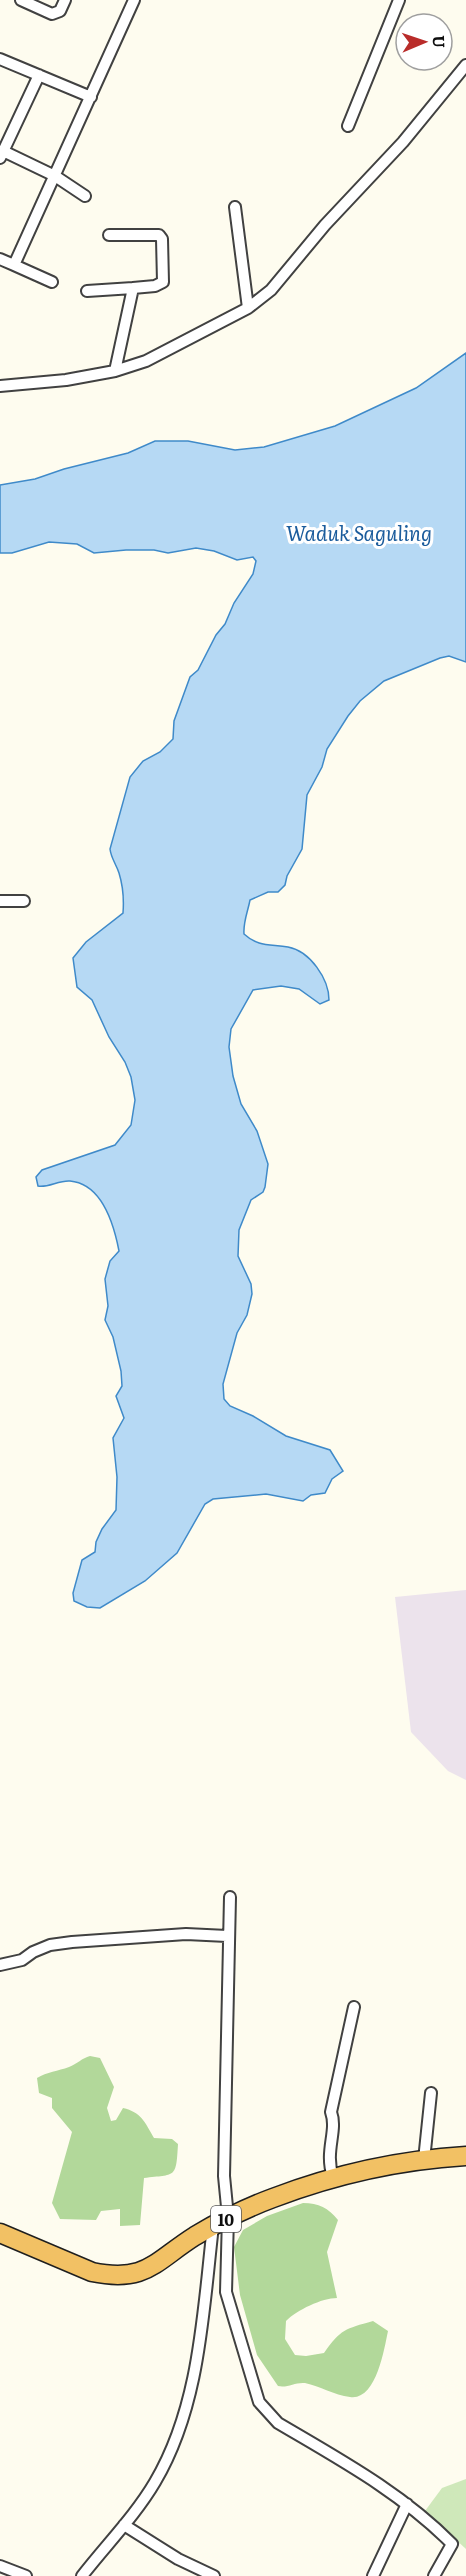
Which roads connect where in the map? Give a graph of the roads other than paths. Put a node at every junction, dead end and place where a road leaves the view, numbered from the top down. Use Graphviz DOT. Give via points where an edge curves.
graph roads {
  1 [pos="21,0"];
  2 [pos="65,0"];
  3 [pos="134,0"];
  4 [pos="399,0"];
  5 [pos="0,59"];
  6 [pos="466,65"];
  7 [pos="39,75"];
  8 [pos="91,97"];
  9 [pos="348,126"];
  10 [pos="2,155"];
  11 [pos="56,176"];
  12 [pos="85,196"];
  13 [pos="235,207"];
  14 [pos="109,235"];
  15 [pos="0,259"];
  16 [pos="14,265"];
  17 [pos="52,282"];
  18 [pos="134,288"];
  19 [pos="87,291"];
  20 [pos="248,308"];
  21 [pos="115,371"];
  22 [pos="0,386"];
  23 [pos="0,900"];
  24 [pos="24,901"];
  25 [pos="230,1897"];
  26 [pos="227,1936"];
  27 [pos="0,1965"];
  28 [pos="354,2007"];
  29 [pos="432,2092"];
  30 [pos="466,2156"];
  31 [pos="424,2160"];
  32 [pos="333,2177"];
  33 [pos="221,2222"];
  34 [pos="0,2233"];
  35 [pos="407,2504"];
  36 [pos="124,2525"];
  37 [pos="0,2566"];
  38 [pos="26,2576"];
  39 [pos="82,2576"];
  40 [pos="214,2576"];
  41 [pos="373,2576"];
  42 [pos="434,2576"];
  1 -- 2 [label="street" via="55,14"];
  3 -- 8 [label="street"];
  4 -- 9 [label="street"];
  5 -- 7 [label="street"];
  6 -- 20 [label="street" via="271,290"];
  7 -- 8 [label="street"];
  7 -- 10 [label="street"];
  8 -- 11 [label="street"];
  10 -- 11 [label="street"];
  11 -- 12 [label="street"];
  11 -- 16 [label="street"];
  13 -- 20 [label="street"];
  14 -- 18 [label="street" via="161,237 163,282"];
  15 -- 16 [label="street"];
  16 -- 17 [label="street"];
  18 -- 19 [label="street"];
  18 -- 21 [label="street"];
  20 -- 21 [label="street" via="146,361"];
  21 -- 22 [label="street"];
  23 -- 24 [label="street"];
  25 -- 26 [label="street"];
  26 -- 27 [label="street" via="186,1934 72,1942 50,1945 22,1960"];
  26 -- 33 [label="street"];
  28 -- 32 [label="street" via="331,2112 329,2164"];
  29 -- 31 [label="street"];
  30 -- 31 [label="highway, 10"];
  31 -- 32 [label="highway, 10"];
  32 -- 33 [label="highway, 10"];
  33 -- 34 [label="highway, 10" via="147,2270 118,2275 92,2272"];
  33 -- 35 [label="street" via="226,2292 263,2408 278,2423"];
  33 -- 36 [label="street" via="190,2393 166,2461"];
  35 -- 41 [label="street"];
  35 -- 42 [label="street" via="452,2544"];
  36 -- 39 [label="street"];
  36 -- 40 [label="street"];
  37 -- 38 [label="street"];
}
